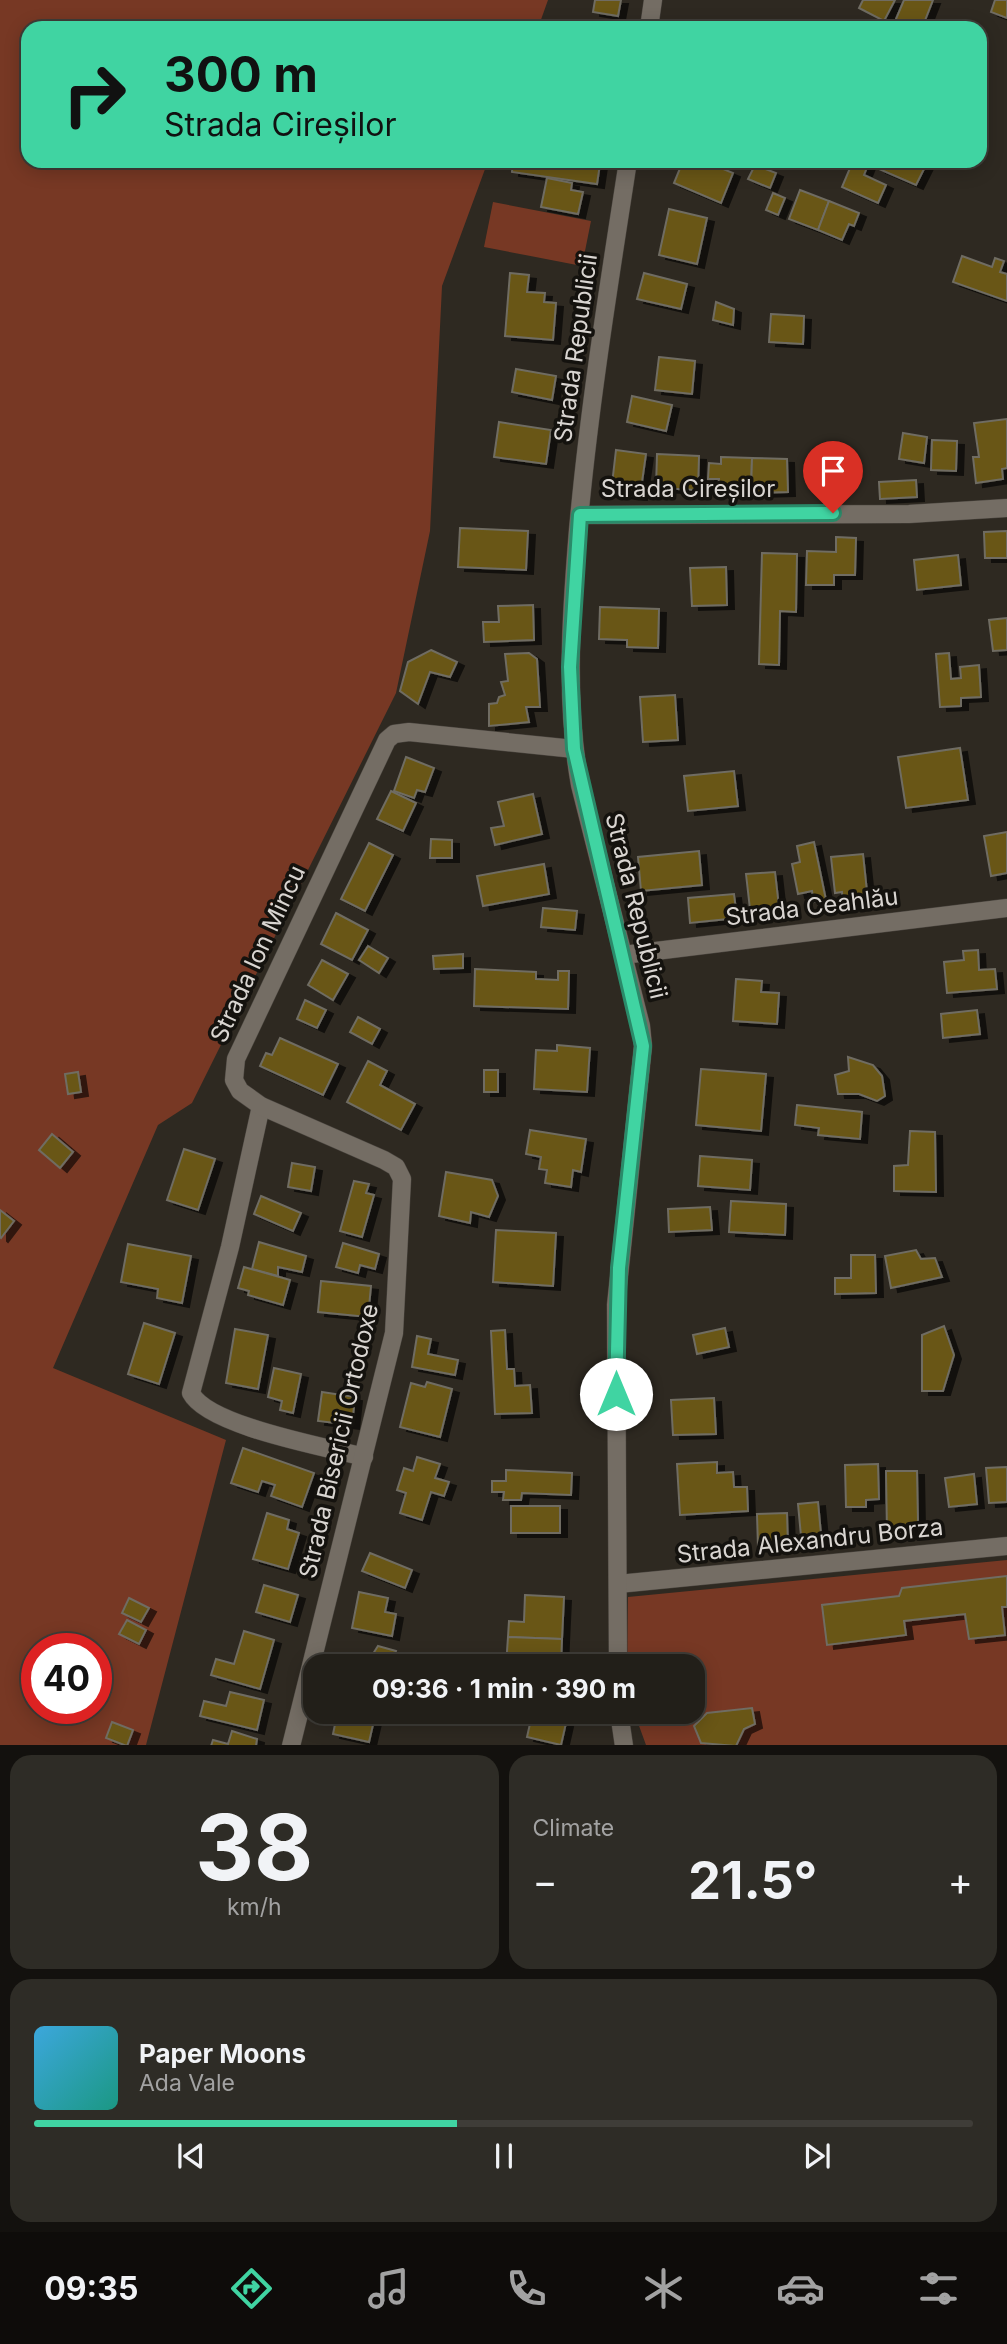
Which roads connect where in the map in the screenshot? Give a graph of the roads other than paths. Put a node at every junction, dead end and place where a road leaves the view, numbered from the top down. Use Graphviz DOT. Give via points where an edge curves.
graph roads {
  1 [pos="653,0"];
  2 [pos="650,21"];
  3 [pos="627,168"];
  4 [pos="1007,508"];
  5 [pos="580,515"];
  6 [pos="574,749"];
  7 [pos="1007,908"];
  8 [pos="623,955"];
  9 [pos="261,1106"];
  10 [pos="364,1457"];
  11 [pos="1007,1546"];
  12 [pos="618,1584"];
  13 [pos="618,1654"];
  14 [pos="621,1724"];
  15 [pos="291,1745"];
  16 [pos="624,1745"];
  1 -- 2 [label="street"];
  3 -- 5 [label="street, Strada Republicii"];
  4 -- 5 [label="street, Strada Cireșilor"];
  5 -- 6 [label="street, Strada Republicii" via="570,667"];
  6 -- 8 [label="street, Strada Republicii"];
  6 -- 9 [label="street, Strada Ion Mincu" via="409,732 387,740 236,1059 236,1086"];
  7 -- 8 [label="street, Strada Ceahlău"];
  8 -- 12 [label="street, Strada Republicii" via="643,1046 616,1305"];
  9 -- 10 [label="street, Strada Bisericii Ortodoxe" via="383,1160 401,1174 394,1333"];
  9 -- 10 [label="street" via="191,1393 196,1403 213,1414 242,1425"];
  10 -- 15 [label="street, Strada Bisericii Ortodoxe"];
  11 -- 12 [label="street, Strada Alexandru Borza"];
  12 -- 13 [label="street, Strada Republicii"];
  14 -- 16 [label="street"];
}
